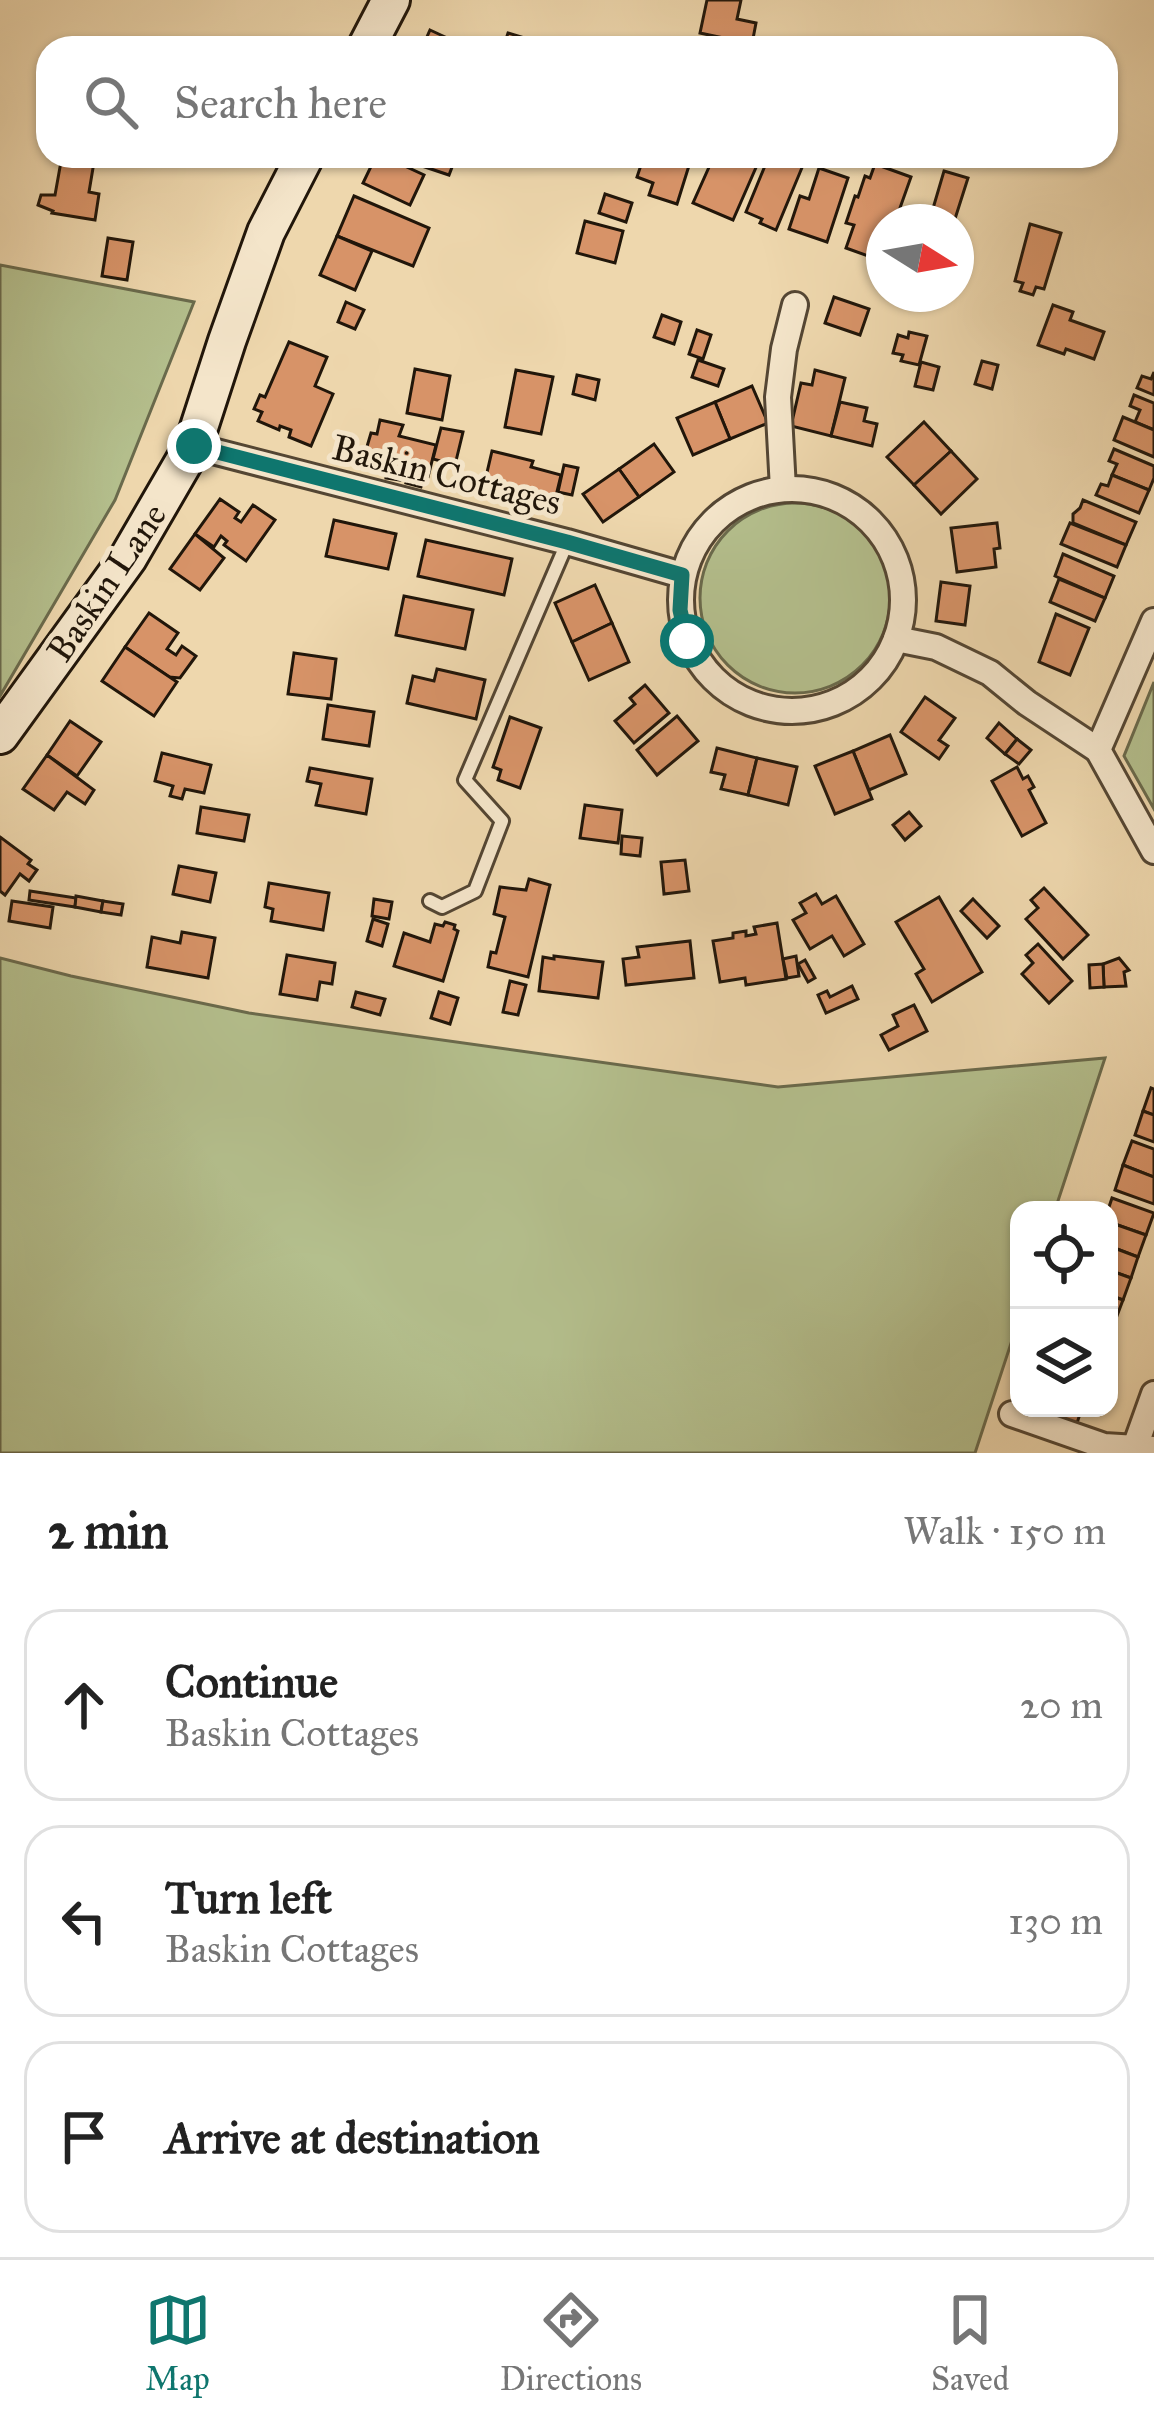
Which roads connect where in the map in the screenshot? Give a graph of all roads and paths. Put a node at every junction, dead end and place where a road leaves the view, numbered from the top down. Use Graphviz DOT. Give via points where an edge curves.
graph roads {
  1 [pos="391,0"];
  2 [pos="372,36"];
  3 [pos="299,168"];
  4 [pos="795,305"];
  5 [pos="194,446"];
  6 [pos="783,489"];
  7 [pos="567,542"];
  8 [pos="682,575"];
  9 [pos="1154,621"];
  10 [pos="896,639"];
  11 [pos="0,735"];
  12 [pos="1098,751"];
  13 [pos="1154,850"];
  14 [pos="430,901"];
  15 [pos="1154,1394"];
  16 [pos="1021,1417"];
  17 [pos="1144,1448"];
  1 -- 2 [label="street"];
  3 -- 5 [label="street, Baskin Lane" via="258,254"];
  4 -- 6 [label="street" via="778,397"];
  5 -- 7 [label="street, Baskin Cottages"];
  5 -- 11 [label="street, Baskin Lane" via="128,558"];
  6 -- 8 [label="street" via="715,517"];
  6 -- 10 [label="street" via="848,503 880,531 897,562 903,600"];
  7 -- 8 [label="street, Baskin Cottages"];
  7 -- 14 [label="lane" via="465,780 502,821 476,891 442,907"];
  8 -- 10 [label="street" via="687,641 720,686 770,710 838,702 875,674"];
  9 -- 12 [label="street"];
  10 -- 12 [label="street" via="936,647 990,673"];
  12 -- 13 [label="street"];
  15 -- 17 [label="street"];
  16 -- 17 [label="street" via="1104,1446"];
}
